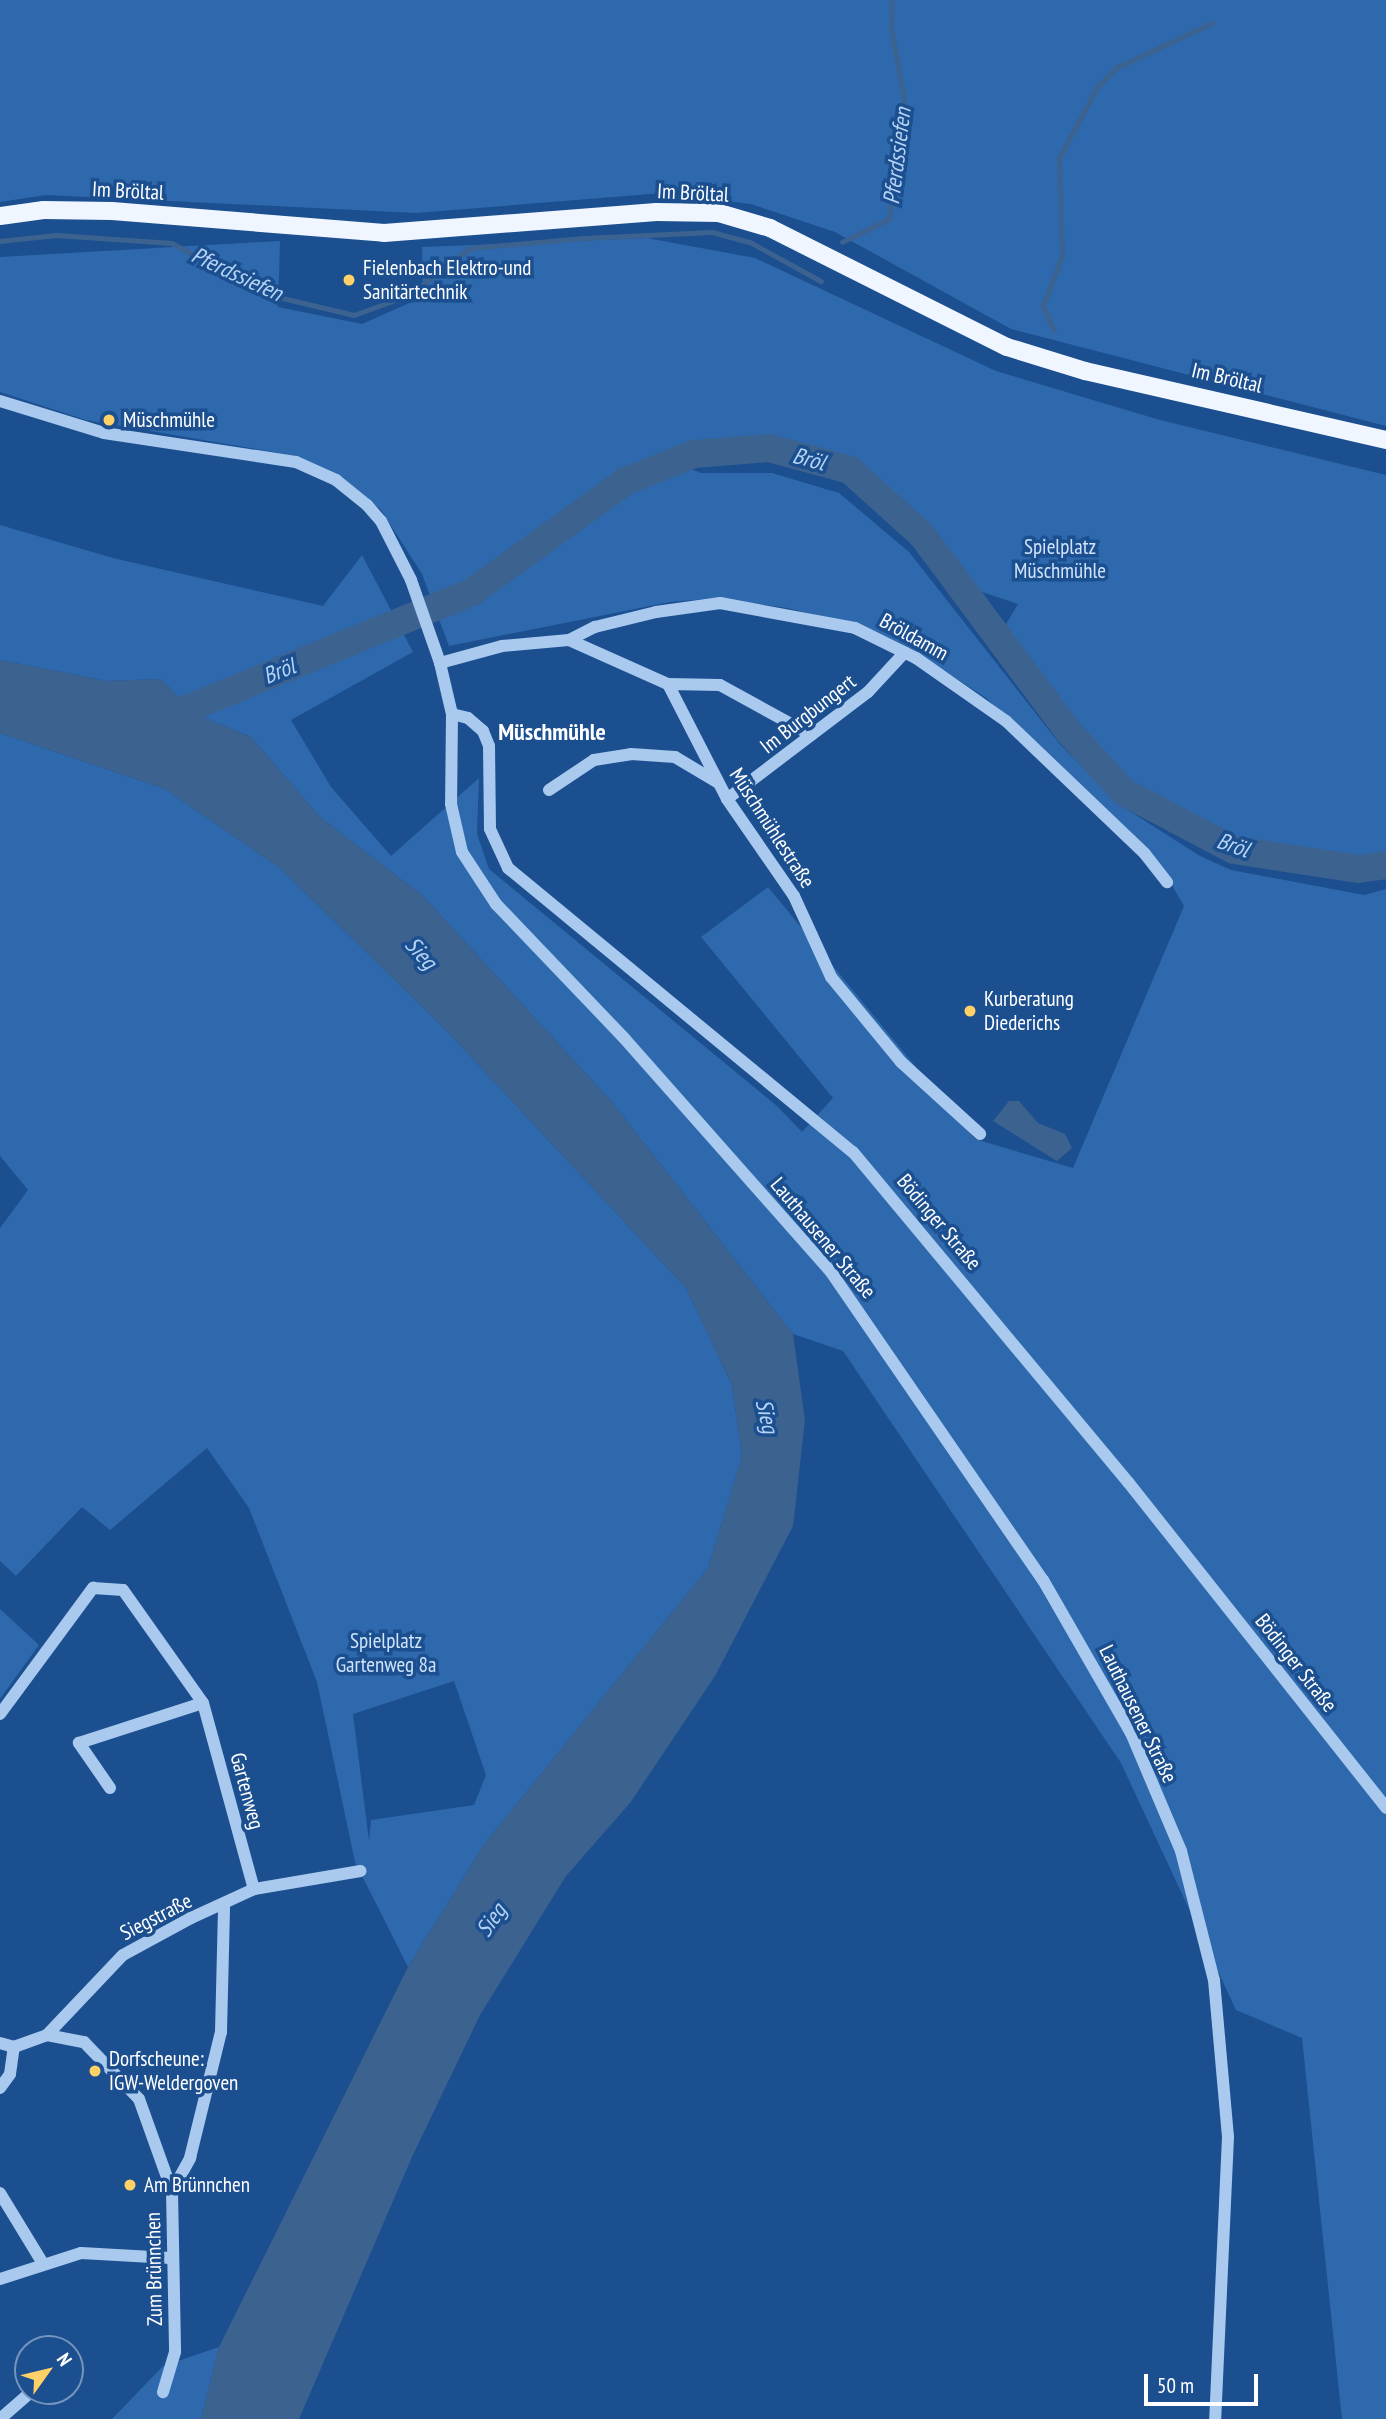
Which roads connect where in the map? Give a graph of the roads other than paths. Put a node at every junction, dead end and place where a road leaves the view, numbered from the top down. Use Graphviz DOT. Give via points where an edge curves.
graph roads {
  1 [pos="0,216"];
  2 [pos="0,401"];
  3 [pos="1386,440"];
  4 [pos="569,640"];
  5 [pos="905,652"];
  6 [pos="440,663"];
  7 [pos="668,684"];
  8 [pos="452,714"];
  9 [pos="811,735"];
  10 [pos="718,782"];
  11 [pos="549,790"];
  12 [pos="727,799"];
  13 [pos="1167,882"];
  14 [pos="980,1134"];
  15 [pos="203,1703"];
  16 [pos="0,1714"];
  17 [pos="110,1788"];
  18 [pos="1386,1808"];
  19 [pos="360,1871"];
  20 [pos="254,1889"];
  21 [pos="224,1905"];
  22 [pos="47,2035"];
  23 [pos="0,2043"];
  24 [pos="14,2047"];
  25 [pos="0,2088"];
  26 [pos="172,2191"];
  27 [pos="0,2193"];
  28 [pos="170,2258"];
  29 [pos="42,2262"];
  30 [pos="0,2279"];
  31 [pos="163,2392"];
  32 [pos="16,2405"];
  33 [pos="0,2419"];
  34 [pos="1215,2419"];
  1 -- 3 [label="main road, Im Bröltal" via="44,210 112,211 384,233 656,212 719,213 770,228 1007,347 1085,371"];
  2 -- 6 [label="street, Lauthausener Straße" via="104,433 296,462 336,480 381,521 411,580"];
  4 -- 5 [label="street, Bröldamm" via="595,627 656,612 720,603 855,628"];
  4 -- 6 [label="street" via="502,646"];
  4 -- 7 [label="street"];
  5 -- 9 [label="street, Im Burgbungert" via="868,692"];
  5 -- 13 [label="street, Bröldamm" via="979,699 1033,743"];
  6 -- 8 [label="street, Lauthausener Straße"];
  7 -- 9 [label="street" via="720,685"];
  7 -- 10 [label="street, Müschmühlestraße"];
  8 -- 18 [label="street, Bödinger Straße" via="468,718 483,730 489,746 489,829 508,868 853,1152 1128,1482"];
  8 -- 34 [label="street, Lauthausener Straße" via="451,804 462,852 496,904 624,1038 831,1272 1044,1580 1131,1733 1181,1852 1214,1980 1228,2137"];
  9 -- 12 [label="street, Im Burgbungert"];
  10 -- 11 [label="street" via="675,757 631,754 594,760"];
  10 -- 12 [label="street, Müschmühlestraße"];
  12 -- 14 [label="street, Müschmühlestraße" via="794,896 831,977 901,1062"];
  15 -- 16 [label="street, Gartenweg" via="123,1590 93,1588"];
  15 -- 17 [label="street" via="79,1742"];
  15 -- 20 [label="street, Gartenweg"];
  19 -- 20 [label="street, Siegstraße"];
  20 -- 21 [label="street, Siegstraße"];
  21 -- 22 [label="street, Siegstraße" via="123,1955"];
  21 -- 26 [label="street" via="221,2032 190,2158"];
  22 -- 24 [label="street, Siegstraße"];
  22 -- 26 [label="street, Zum Brünnchen" via="84,2042 139,2099"];
  23 -- 24 [label="street"];
  24 -- 25 [label="street" via="10,2074"];
  26 -- 28 [label="street, Zum Brünnchen"];
  27 -- 29 [label="street"];
  28 -- 29 [label="street" via="81,2253"];
  28 -- 31 [label="street, Zum Brünnchen" via="175,2352"];
  29 -- 30 [label="street"];
  32 -- 33 [label="street"];
}
